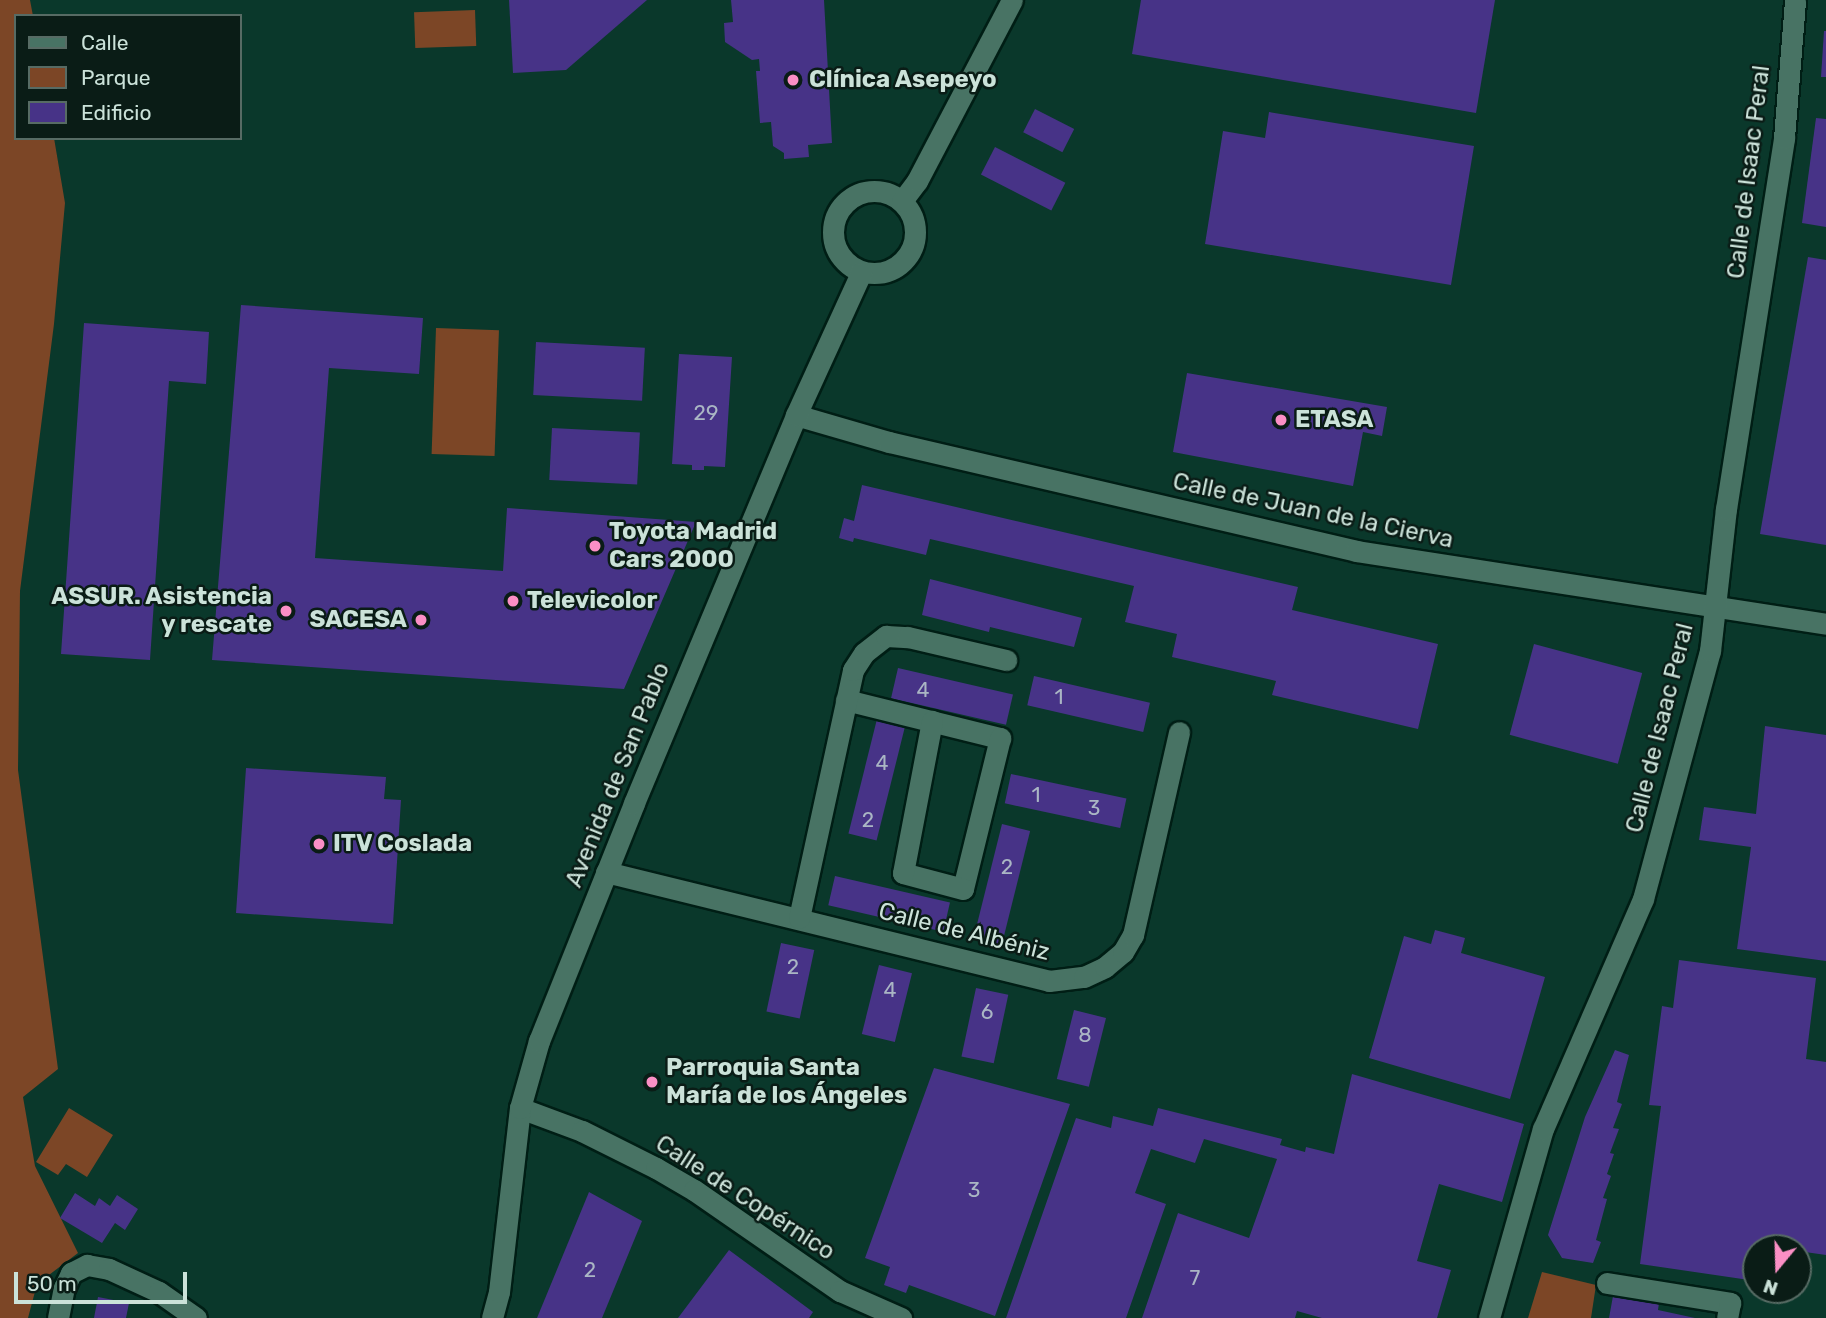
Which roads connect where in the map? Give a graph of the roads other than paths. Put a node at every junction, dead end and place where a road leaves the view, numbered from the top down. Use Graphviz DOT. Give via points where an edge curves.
graph roads {
  1 [pos="1012,0"];
  2 [pos="1795,0"];
  3 [pos="902,201"];
  4 [pos="861,273"];
  5 [pos="796,415"];
  6 [pos="1715,606"];
  7 [pos="1826,624"];
  8 [pos="1006,660"];
  9 [pos="846,700"];
  10 [pos="932,721"];
  11 [pos="1179,732"];
  12 [pos="606,872"];
  13 [pos="799,918"];
  14 [pos="520,1108"];
  15 [pos="1607,1283"];
  16 [pos="1729,1311"];
  17 [pos="58,1318"];
  18 [pos="196,1318"];
  19 [pos="492,1318"];
  20 [pos="901,1318"];
  21 [pos="1489,1318"];
  1 -- 3 [label="street" via="917,181"];
  2 -- 6 [label="street, Calle de Isaac Peral" via="1784,138"];
  3 -- 4 [label="street" via="915,218 909,251 888,272"];
  3 -- 4 [label="street" via="886,191 873,190 858,194 837,216 834,246 840,258"];
  4 -- 5 [label="street, Avenida de San Pablo"];
  5 -- 6 [label="street, Calle de Juan de la Cierva" via="888,442 1356,551"];
  5 -- 12 [label="street, Avenida de San Pablo"];
  6 -- 7 [label="street, Calle de Juan de la Cierva"];
  6 -- 21 [label="street, Calle de Isaac Peral" via="1710,652 1643,900 1543,1129"];
  8 -- 9 [label="street" via="887,636 864,653 853,670"];
  9 -- 10 [label="street"];
  9 -- 13 [label="street"];
  10 -- 10 [label="street" via="1000,738 963,889 904,873"];
  11 -- 13 [label="street, Calle de Albéniz" via="1133,935 1123,952 1105,967 1084,977 1049,981"];
  12 -- 13 [label="street, Calle de Albéniz"];
  12 -- 14 [label="street, Avenida de San Pablo" via="539,1041"];
  14 -- 19 [label="street, Avenida de San Pablo" via="499,1292"];
  14 -- 20 [label="street, Calle de Copérnico" via="582,1131 656,1168 840,1291"];
  15 -- 16 [label="street"];
  17 -- 18 [label="street" via="71,1273 87,1265 109,1269 159,1292"];
}
